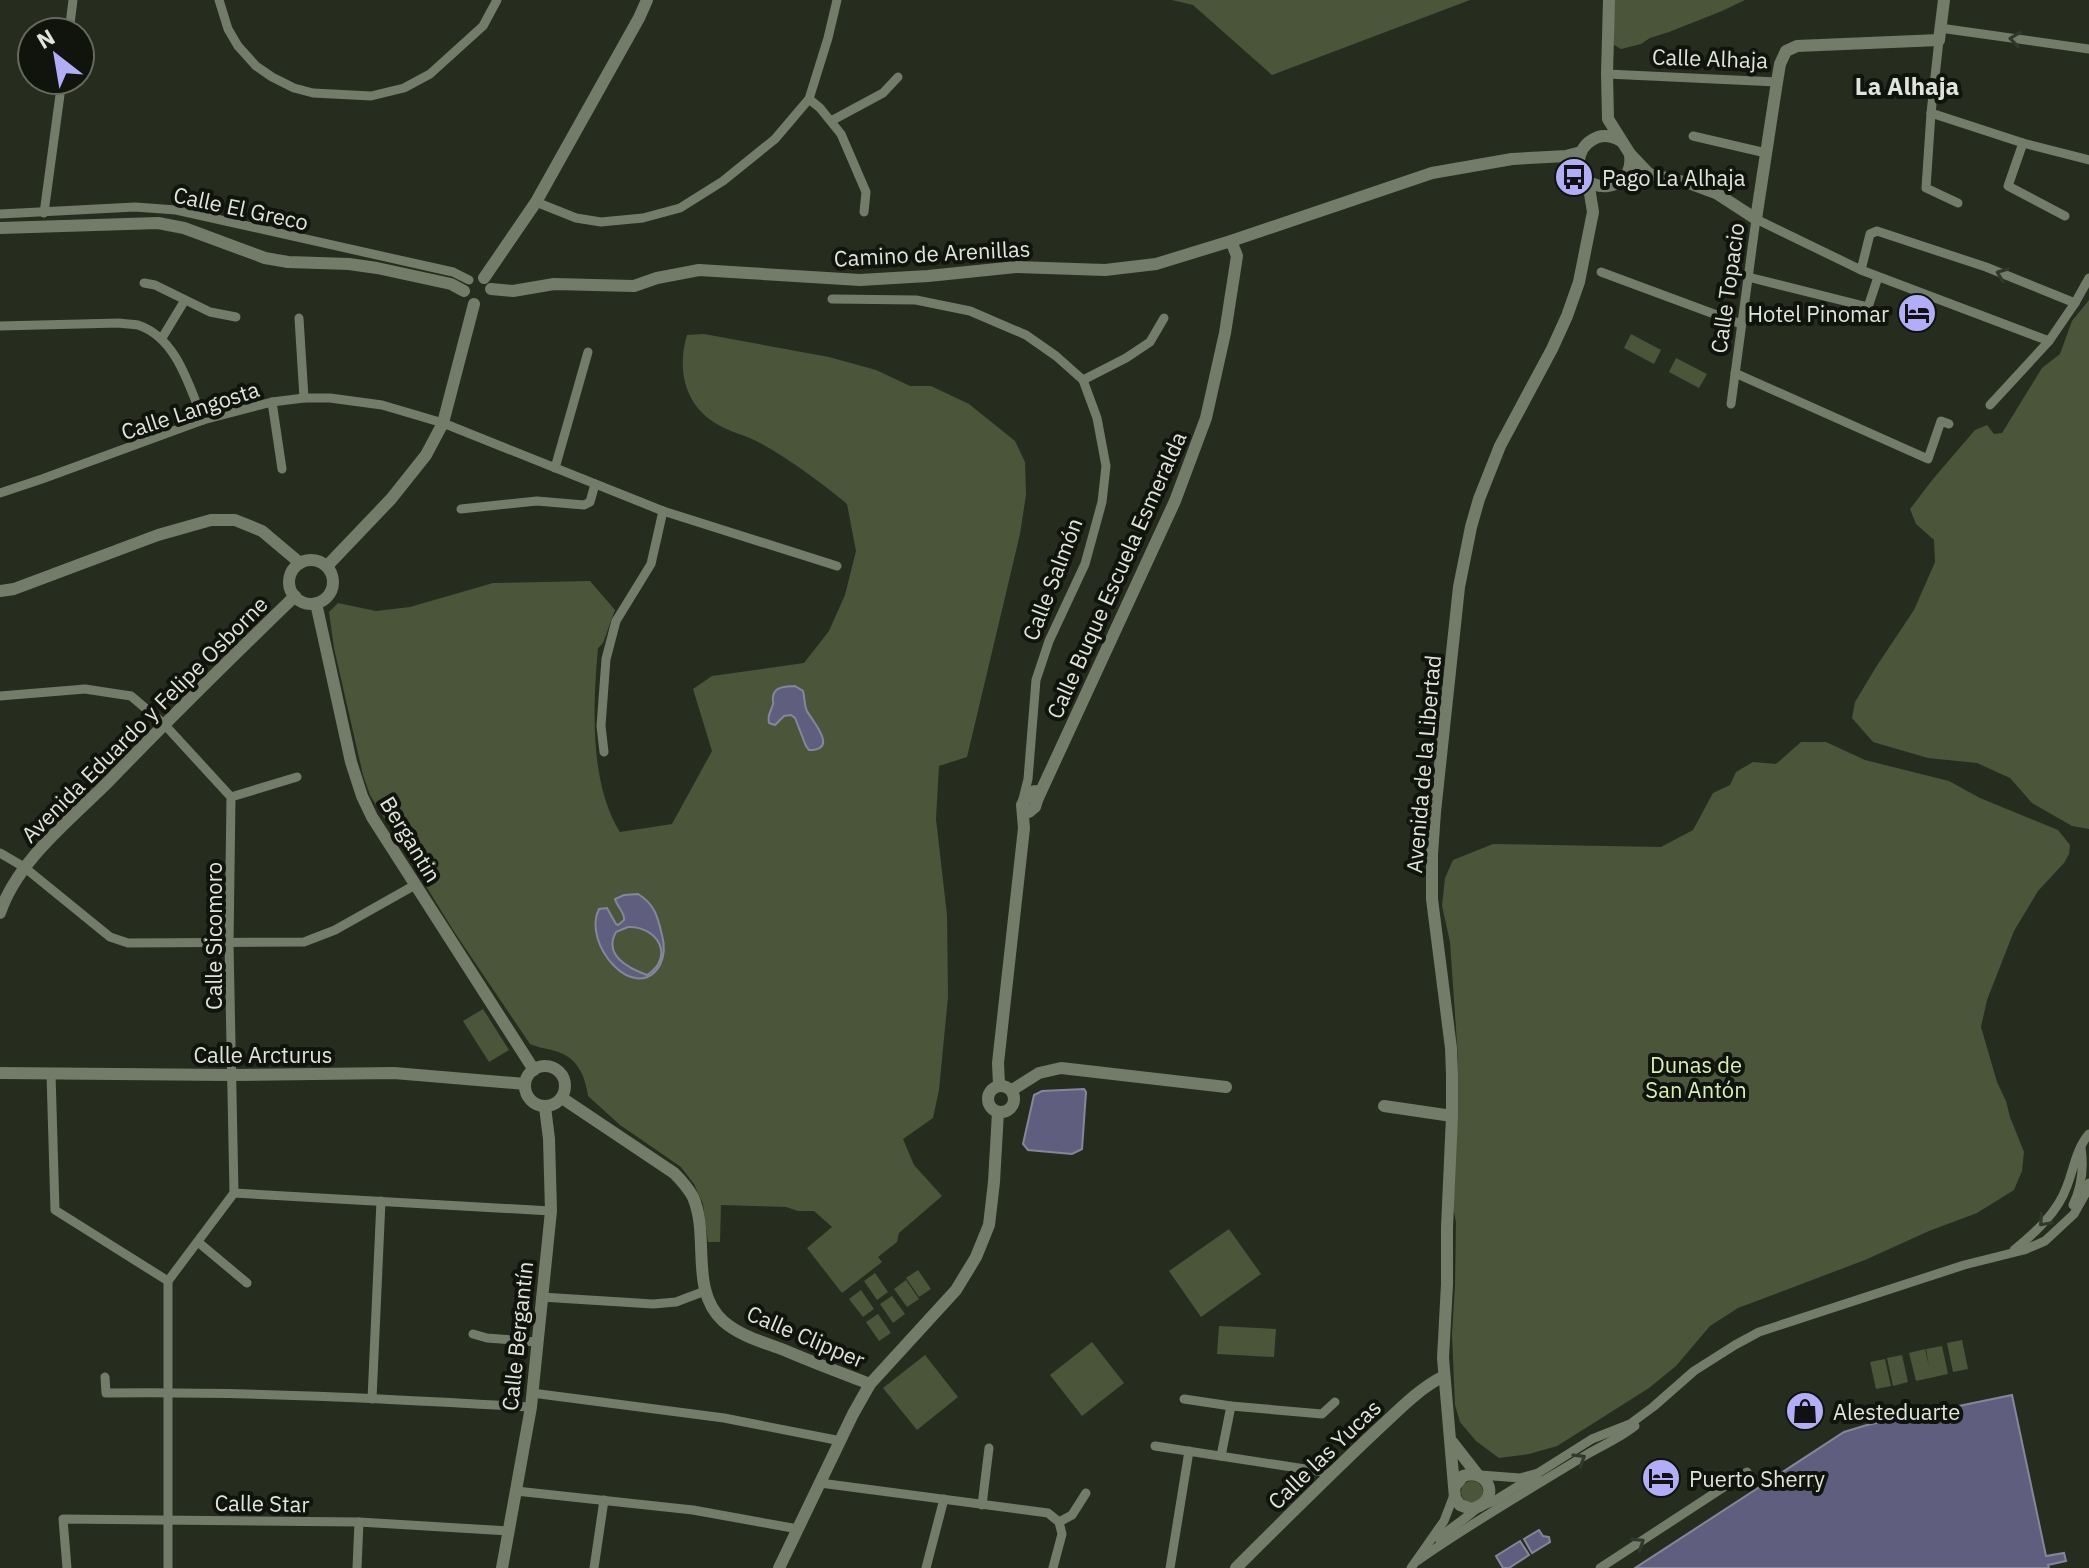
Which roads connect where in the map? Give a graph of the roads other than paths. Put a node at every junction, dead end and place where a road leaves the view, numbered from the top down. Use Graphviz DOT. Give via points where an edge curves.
graph roads {
  1 [pos="219,0"];
  2 [pos="497,0"];
  3 [pos="647,0"];
  4 [pos="837,0"];
  5 [pos="1609,0"];
  6 [pos="1944,0"];
  7 [pos="1940,34"];
  8 [pos="2089,49"];
  9 [pos="1607,74"];
  10 [pos="898,77"];
  11 [pos="1777,82"];
  12 [pos="60,96"];
  13 [pos="809,99"];
  14 [pos="1931,113"];
  15 [pos="1608,119"];
  16 [pos="831,121"];
  17 [pos="1693,136"];
  18 [pos="1594,138"];
  19 [pos="1621,141"];
  20 [pos="2023,143"];
  21 [pos="1766,153"];
  22 [pos="1630,154"];
  23 [pos="1580,157"];
  24 [pos="2089,160"];
  25 [pos="1649,174"];
  26 [pos="1588,181"];
  27 [pos="1618,183"];
  28 [pos="536,202"];
  29 [pos="1958,203"];
  30 [pos="864,212"];
  31 [pos="1593,212"];
  32 [pos="44,213"];
  33 [pos="0,214"];
  34 [pos="2065,216"];
  35 [pos="1756,219"];
  36 [pos="0,228"];
  37 [pos="1231,241"];
  38 [pos="1861,270"];
  39 [pos="1601,272"];
  40 [pos="1748,277"];
  41 [pos="1878,277"];
  42 [pos="2089,278"];
  43 [pos="144,283"];
  44 [pos="488,284"];
  45 [pos="466,286"];
  46 [pos="832,299"];
  47 [pos="185,300"];
  48 [pos="2075,303"];
  49 [pos="474,304"];
  50 [pos="236,317"];
  51 [pos="299,318"];
  52 [pos="1164,318"];
  53 [pos="1741,324"];
  54 [pos="0,326"];
  55 [pos="162,338"];
  56 [pos="2049,341"];
  57 [pos="588,352"];
  58 [pos="1735,373"];
  59 [pos="1083,380"];
  60 [pos="304,398"];
  61 [pos="272,402"];
  62 [pos="1731,404"];
  63 [pos="1990,405"];
  64 [pos="203,420"];
  65 [pos="443,423"];
  66 [pos="1949,424"];
  67 [pos="555,468"];
  68 [pos="282,469"];
  69 [pos="595,484"];
  70 [pos="0,493"];
  71 [pos="461,509"];
  72 [pos="663,511"];
  73 [pos="300,563"];
  74 [pos="327,566"];
  75 [pos="837,566"];
  76 [pos="0,591"];
  77 [pos="295,596"];
  78 [pos="316,603"];
  79 [pos="0,696"];
  80 [pos="164,724"];
  81 [pos="604,752"];
  82 [pos="297,777"];
  83 [pos="1028,779"];
  84 [pos="231,797"];
  85 [pos="1031,800"];
  86 [pos="0,853"];
  87 [pos="24,867"];
  88 [pos="415,885"];
  89 [pos="0,913"];
  90 [pos="229,944"];
  91 [pos="534,1070"];
  92 [pos="0,1073"];
  93 [pos="51,1074"];
  94 [pos="232,1075"];
  95 [pos="525,1084"];
  96 [pos="1226,1087"];
  97 [pos="1005,1088"];
  98 [pos="562,1098"];
  99 [pos="1384,1106"];
  100 [pos="545,1107"];
  101 [pos="998,1112"];
  102 [pos="1452,1116"];
  103 [pos="2089,1134"];
  104 [pos="2081,1147"];
  105 [pos="2089,1183"];
  106 [pos="234,1193"];
  107 [pos="381,1201"];
  108 [pos="551,1211"];
  109 [pos="2064,1223"];
  110 [pos="198,1242"];
  111 [pos="2011,1252"];
  112 [pos="168,1281"];
  113 [pos="247,1283"];
  114 [pos="705,1291"];
  115 [pos="541,1297"];
  116 [pos="473,1334"];
  117 [pos="537,1342"];
  118 [pos="1444,1376"];
  119 [pos="105,1377"];
  120 [pos="870,1384"];
  121 [pos="168,1392"];
  122 [pos="532,1393"];
  123 [pos="372,1399"];
  124 [pos="1184,1399"];
  125 [pos="1335,1402"];
  126 [pos="1231,1406"];
  127 [pos="531,1407"];
  128 [pos="1653,1407"];
  129 [pos="841,1441"];
  130 [pos="1451,1441"];
  131 [pos="1155,1446"];
  132 [pos="989,1448"];
  133 [pos="1189,1451"];
  134 [pos="1221,1456"];
  135 [pos="1747,1472"];
  136 [pos="1331,1473"];
  137 [pos="1478,1475"];
  138 [pos="1555,1475"];
  139 [pos="820,1483"];
  140 [pos="516,1491"];
  141 [pos="1454,1491"];
  142 [pos="1086,1493"];
  143 [pos="944,1499"];
  144 [pos="604,1500"];
  145 [pos="982,1505"];
  146 [pos="1480,1506"];
  147 [pos="168,1519"];
  148 [pos="359,1522"];
  149 [pos="1059,1522"];
  150 [pos="798,1529"];
  151 [pos="509,1531"];
  152 [pos="1430,1552"];
  153 [pos="1414,1564"];
  154 [pos="67,1568"];
  155 [pos="168,1568"];
  156 [pos="357,1568"];
  157 [pos="502,1568"];
  158 [pos="594,1568"];
  159 [pos="779,1568"];
  160 [pos="926,1568"];
  161 [pos="1053,1568"];
  162 [pos="1170,1568"];
  163 [pos="1236,1568"];
  164 [pos="1600,1568"];
  1 -- 2 [label="street" via="228,29 256,66 294,88 357,96 404,88 430,74 483,26"];
  3 -- 28 [label="street"];
  4 -- 13 [label="street"];
  5 -- 9 [label="street"];
  6 -- 7 [label="street"];
  8 -- 7 [label="street, one-way"];
  7 -- 11 [label="street, Calle Alhaja" via="1797,46 1786,51"];
  7 -- 14 [label="street"];
  9 -- 11 [label="street, Calle Alhaja"];
  9 -- 15 [label="street"];
  10 -- 16 [label="street" via="883,93"];
  11 -- 21 [label="street, Calle Topacio"];
  12 -- 32 [label="street"];
  13 -- 16 [label="street"];
  13 -- 28 [label="street" via="775,139 680,208 601,222"];
  14 -- 20 [label="street"];
  14 -- 29 [label="street" via="1926,188"];
  15 -- 18 [label="street"];
  15 -- 19 [label="street"];
  16 -- 30 [label="street" via="866,192"];
  17 -- 21 [label="street"];
  18 -- 19 [label="street"];
  18 -- 23 [label="street"];
  19 -- 22 [label="street"];
  20 -- 24 [label="street"];
  20 -- 34 [label="street" via="2008,186"];
  21 -- 35 [label="street, Calle Topacio"];
  22 -- 25 [label="street"];
  22 -- 27 [label="street" via="1630,168"];
  23 -- 26 [label="street"];
  23 -- 37 [label="street, Camino de Arenillas" via="1512,159 1432,173"];
  25 -- 27 [label="street"];
  25 -- 35 [label="street" via="1716,193"];
  26 -- 27 [label="street" via="1604,187"];
  26 -- 31 [label="street, Avenida de la Libertad"];
  27 -- 31 [label="street, Avenida de la Libertad"];
  28 -- 44 [label="street"];
  31 -- 102 [label="street, Avenida de la Libertad" via="1567,316 1490,471 1459,587 1432,854 1432,899 1451,1048"];
  32 -- 33 [label="street, Calle El Greco"];
  32 -- 45 [label="street, Calle El Greco" via="176,210 453,272"];
  35 -- 38 [label="street"];
  35 -- 40 [label="street, Calle Topacio"];
  36 -- 45 [label="street" via="158,223 265,258 349,264"];
  37 -- 44 [label="street, Camino de Arenillas" via="1156,264 1105,270 1016,267 860,280 699,270 634,286 554,284 513,291"];
  37 -- 85 [label="street, Calle Buque Escuela Esmeralda" via="1237,256 1206,418 1175,501 1046,781"];
  38 -- 41 [label="street"];
  48 -- 38 [label="street, one-way" via="1877,231 1870,234"];
  39 -- 53 [label="street"];
  40 -- 41 [label="street" via="1868,307"];
  40 -- 53 [label="street, Calle Topacio"];
  41 -- 56 [label="street"];
  42 -- 48 [label="street"];
  43 -- 47 [label="street"];
  44 -- 45 [label="street" via="479,277"];
  44 -- 49 [label="street" via="486,301"];
  45 -- 49 [label="street" via="467,299"];
  46 -- 59 [label="street, Calle Salmón" via="916,300 970,311 1026,335"];
  47 -- 50 [label="street"];
  47 -- 55 [label="street"];
  48 -- 56 [label="street"];
  49 -- 65 [label="street"];
  51 -- 60 [label="street"];
  52 -- 59 [label="street" via="1150,342"];
  53 -- 58 [label="street, Calle Topacio"];
  54 -- 55 [label="street" via="119,323 138,325"];
  55 -- 64 [label="street" via="184,373"];
  56 -- 63 [label="street"];
  57 -- 67 [label="street"];
  58 -- 62 [label="street, Calle Topacio"];
  58 -- 66 [label="street" via="1928,459 1941,421"];
  59 -- 83 [label="street, Calle Salmón" via="1106,466 1102,502 1085,564 1036,680"];
  60 -- 61 [label="street, Calle Langosta"];
  60 -- 65 [label="street, Calle Langosta" via="382,405"];
  61 -- 64 [label="street, Calle Langosta"];
  61 -- 68 [label="street"];
  64 -- 70 [label="street, Calle Langosta"];
  65 -- 67 [label="street, Calle Langosta"];
  65 -- 74 [label="street" via="426,455 391,499"];
  67 -- 69 [label="street, Calle Langosta"];
  69 -- 71 [label="street" via="584,505 537,501"];
  69 -- 72 [label="street, Calle Langosta"];
  72 -- 75 [label="street, Calle Langosta"];
  72 -- 81 [label="street" via="651,564 616,621 606,659"];
  73 -- 74 [label="street" via="314,560"];
  73 -- 76 [label="street" via="262,531 235,520 211,520"];
  73 -- 77 [label="street" via="290,575"];
  74 -- 78 [label="street" via="331,592"];
  77 -- 78 [label="street"];
  77 -- 80 [label="street, Avenida Eduardo y Felipe Osborne"];
  78 -- 88 [label="street, Bergantin" via="362,796"];
  79 -- 80 [label="street" via="85,689 131,696"];
  80 -- 84 [label="street"];
  80 -- 87 [label="street, Avenida Eduardo y Felipe Osborne"];
  82 -- 84 [label="street"];
  83 -- 85 [label="street"];
  83 -- 85 [label="street, Calle Salmón"];
  84 -- 90 [label="street, Calle Sicomoro"];
  85 -- 97 [label="street, Calle Buque Escuela Esmeralda" via="998,1063"];
  86 -- 87 [label="street"];
  87 -- 89 [label="street, Avenida Eduardo y Felipe Osborne"];
  87 -- 90 [label="street" via="110,937 128,943"];
  88 -- 90 [label="street" via="304,942"];
  88 -- 91 [label="street, Bergantin"];
  90 -- 94 [label="street, Calle Sicomoro"];
  91 -- 95 [label="street"];
  91 -- 98 [label="street" via="552,1067 562,1075"];
  92 -- 93 [label="street, Calle Arcturus"];
  93 -- 94 [label="street, Calle Arcturus"];
  93 -- 112 [label="street" via="55,1210"];
  94 -- 95 [label="street, Calle Arcturus" via="394,1073"];
  94 -- 106 [label="street, Calle Sicomoro"];
  95 -- 100 [label="street" via="533,1102"];
  96 -- 97 [label="street" via="1061,1068"];
  97 -- 101 [label="street" via="1015,1099 1012,1108"];
  97 -- 101 [label="street" via="991,1090 988,1098"];
  98 -- 100 [label="street"];
  98 -- 114 [label="street, Calle Clipper" via="683,1182 699,1226"];
  99 -- 102 [label="street"];
  100 -- 108 [label="street, Calle Bergantín"];
  101 -- 120 [label="street" via="989,1225 976,1257 956,1290"];
  102 -- 118 [label="street, Avenida de la Libertad"];
  103 -- 104 [label="street"];
  104 -- 109 [label="street" via="2080,1190"];
  104 -- 111 [label="street, one-way" via="2060,1203"];
  105 -- 109 [label="street" via="2079,1207"];
  106 -- 107 [label="street"];
  106 -- 110 [label="street"];
  107 -- 108 [label="street"];
  107 -- 123 [label="street"];
  108 -- 115 [label="street, Calle Bergantín"];
  109 -- 111 [label="street" via="2045,1241"];
  110 -- 112 [label="street"];
  110 -- 113 [label="street"];
  111 -- 128 [label="street" via="1759,1332 1694,1371"];
  112 -- 121 [label="street"];
  114 -- 115 [label="street" via="653,1304"];
  114 -- 120 [label="street, Calle Clipper" via="722,1320 743,1334"];
  115 -- 117 [label="street, Calle Bergantín"];
  116 -- 117 [label="street"];
  117 -- 122 [label="street, Calle Bergantín"];
  118 -- 130 [label="street, Avenida de la Libertad"];
  118 -- 136 [label="street, Calle las Yucas" via="1420,1391"];
  119 -- 121 [label="street" via="106,1393"];
  120 -- 129 [label="street, Calle Clipper"];
  121 -- 123 [label="street"];
  121 -- 147 [label="street"];
  122 -- 127 [label="street, Calle Bergantín"];
  122 -- 129 [label="street" via="724,1418"];
  123 -- 127 [label="street"];
  124 -- 126 [label="street"];
  125 -- 126 [label="street" via="1322,1414"];
  126 -- 134 [label="street"];
  127 -- 140 [label="street, Calle Bergantín"];
  128 -- 137 [label="street" via="1530,1476"];
  138 -- 128 [label="street, one-way" via="1624,1434"];
  129 -- 139 [label="street, Calle Clipper"];
  130 -- 137 [label="street"];
  130 -- 141 [label="street, Avenida de la Libertad"];
  131 -- 133 [label="street"];
  132 -- 145 [label="street"];
  133 -- 134 [label="street"];
  133 -- 162 [label="street"];
  134 -- 136 [label="street"];
  164 -- 135 [label="street, one-way"];
  136 -- 163 [label="street, Calle las Yucas"];
  137 -- 141 [label="street" via="1463,1476"];
  137 -- 146 [label="street" via="1490,1492"];
  138 -- 146 [label="street"];
  138 -- 152 [label="street"];
  139 -- 143 [label="street"];
  139 -- 150 [label="street, Calle Clipper"];
  140 -- 144 [label="street"];
  140 -- 151 [label="street, Calle Bergantín"];
  141 -- 146 [label="street" via="1465,1508"];
  141 -- 153 [label="street" via="1444,1521"];
  142 -- 149 [label="street" via="1072,1515"];
  143 -- 145 [label="street"];
  143 -- 160 [label="street"];
  144 -- 150 [label="street"];
  144 -- 158 [label="street"];
  145 -- 149 [label="street" via="1048,1513"];
  146 -- 152 [label="street" via="1446,1531"];
  147 -- 148 [label="street, Calle Star"];
  147 -- 154 [label="street, Calle Star" via="63,1519"];
  147 -- 155 [label="street"];
  148 -- 151 [label="street, Calle Star"];
  148 -- 156 [label="street"];
  149 -- 161 [label="street" via="1062,1534"];
  150 -- 159 [label="street, Calle Clipper"];
  151 -- 157 [label="street, Calle Bergantín"];
  152 -- 153 [label="street"];
}
